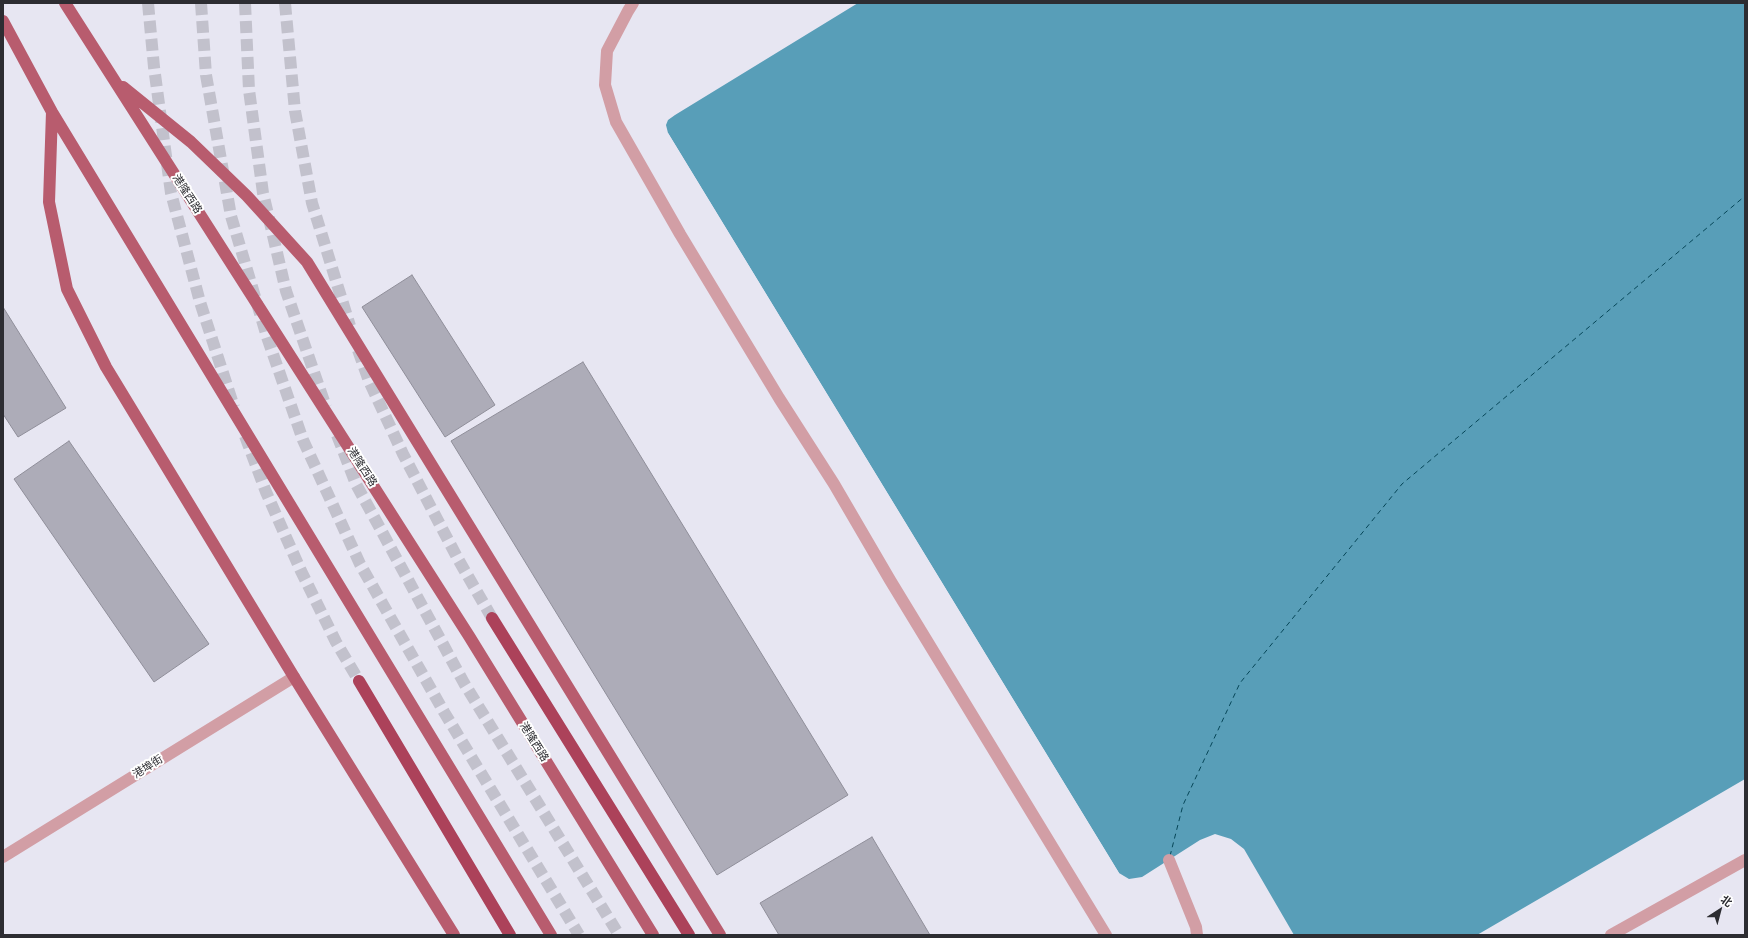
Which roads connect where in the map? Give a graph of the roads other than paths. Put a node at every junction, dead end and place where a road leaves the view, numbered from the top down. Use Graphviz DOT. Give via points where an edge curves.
graph roads {
  1 [pos="65,3"];
  2 [pos="634,3"];
  3 [pos="3,21"];
  4 [pos="114,80"];
  5 [pos="52,112"];
  6 [pos="492,618"];
  7 [pos="294,677"];
  8 [pos="359,681"];
  9 [pos="3,857"];
  10 [pos="1169,860"];
  11 [pos="1745,860"];
  12 [pos="454,935"];
  13 [pos="510,935"];
  14 [pos="550,935"];
  15 [pos="653,935"];
  16 [pos="689,935"];
  17 [pos="720,935"];
  18 [pos="1106,935"];
  19 [pos="1197,935"];
  20 [pos="1611,935"];
  1 -- 4 [label="main road, 港隆西路"];
  2 -- 18 [label="street" via="608,51 605,85 616,122 778,398 834,484"];
  3 -- 5 [label="main road"];
  4 -- 15 [label="main road, 港隆西路" via="469,636"];
  4 -- 17 [label="main road" via="191,142 247,196 307,262"];
  5 -- 7 [label="main road" via="49,202 67,289 106,367"];
  5 -- 14 [label="main road"];
  6 -- 16 [label="highway"];
  7 -- 9 [label="street, 港埠街"];
  7 -- 12 [label="main road"];
  8 -- 13 [label="highway"];
  10 -- 19 [label="street" via="1196,926"];
  11 -- 20 [label="street"];
}
